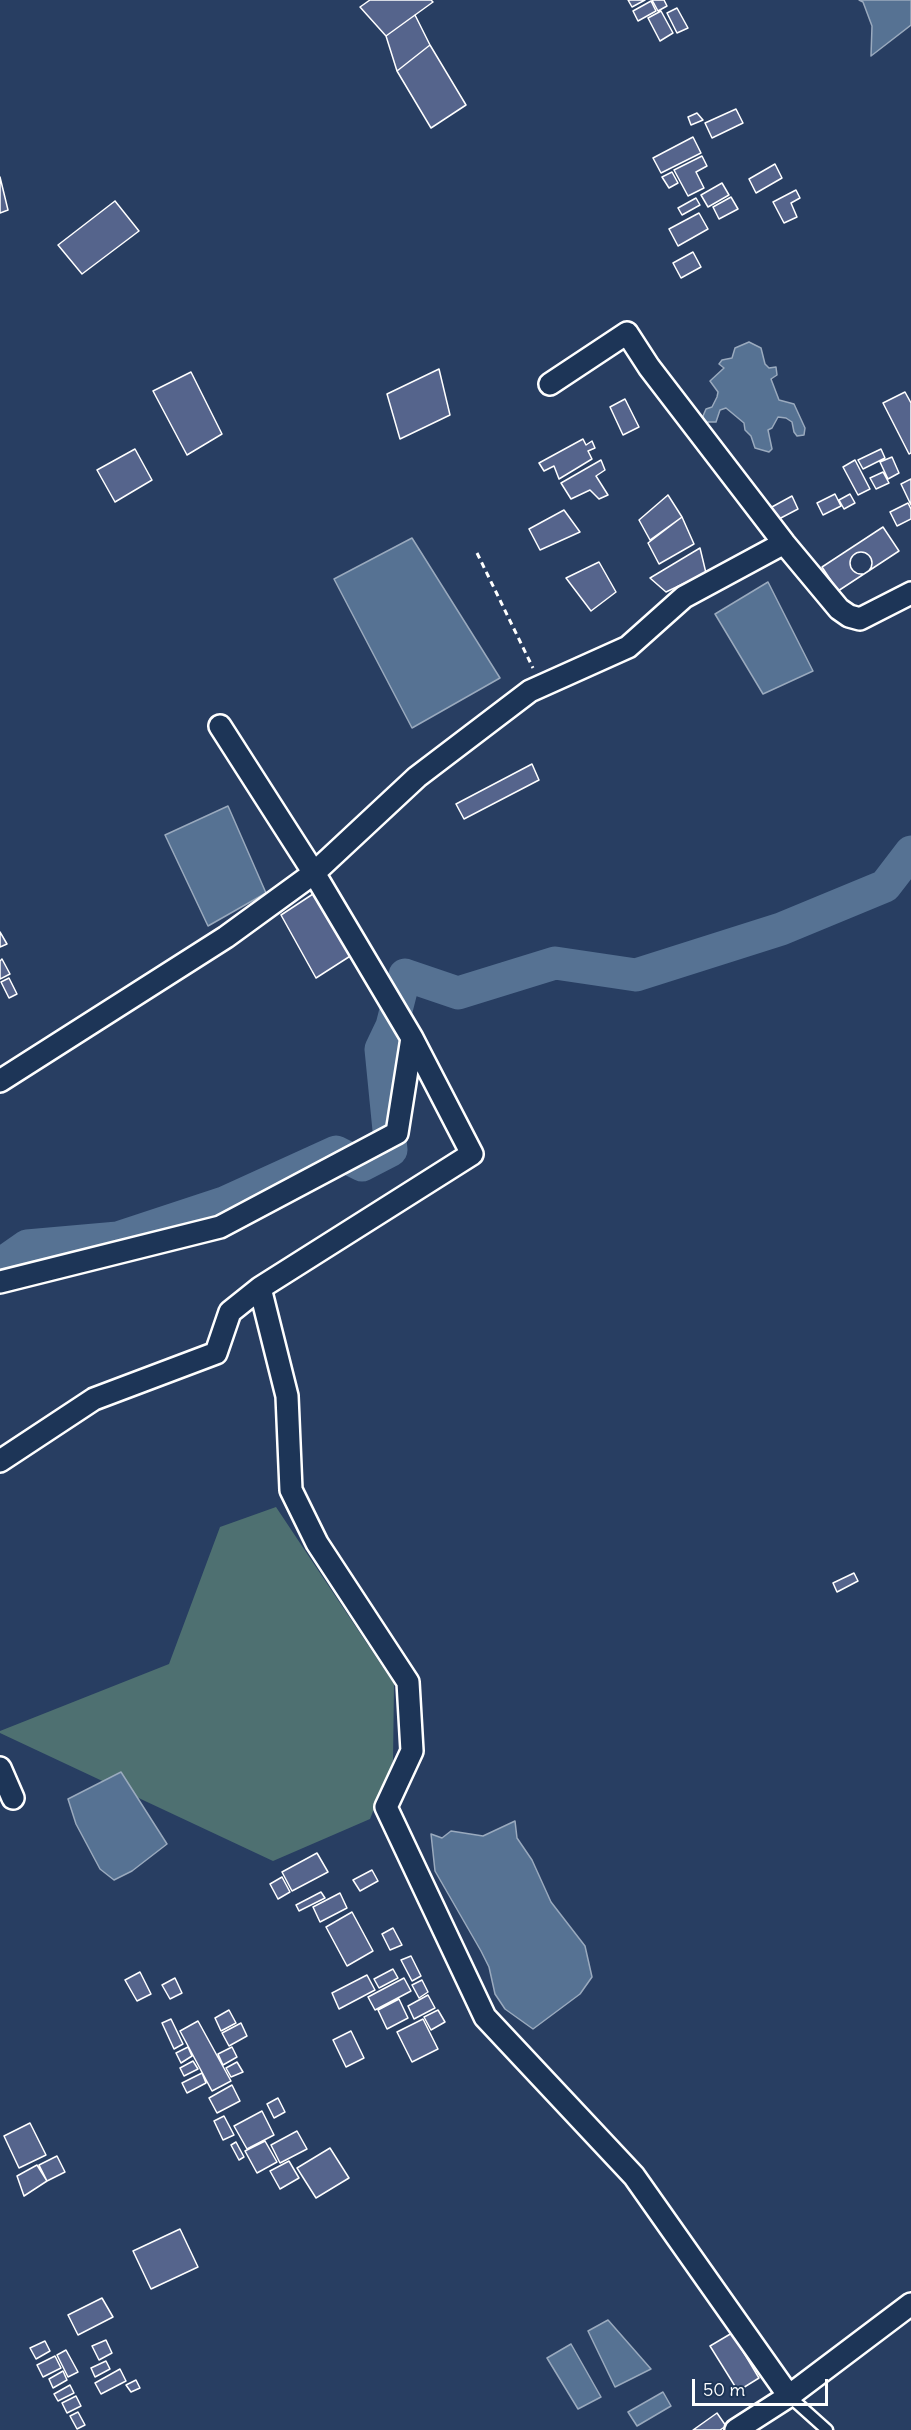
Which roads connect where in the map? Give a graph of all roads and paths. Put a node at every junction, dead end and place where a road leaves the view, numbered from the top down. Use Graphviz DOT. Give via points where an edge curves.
graph roads {
  1 [pos="550,384"];
  2 [pos="784,543"];
  3 [pos="477,553"];
  4 [pos="911,593"];
  5 [pos="542,686"];
  6 [pos="220,726"];
  7 [pos="314,873"];
  8 [pos="412,1038"];
  9 [pos="0,1081"];
  10 [pos="0,1282"];
  11 [pos="260,1288"];
  12 [pos="0,1461"];
  13 [pos="0,1768"];
  14 [pos="13,1798"];
  15 [pos="911,2304"];
  16 [pos="789,2396"];
  17 [pos="736,2430"];
  18 [pos="826,2430"];
  1 -- 2 [label="street" via="627,333"];
  2 -- 4 [label="street" via="839,609 852,618 860,619"];
  2 -- 5 [label="street" via="684,597 628,647"];
  3 -- 5 [label="path"];
  5 -- 7 [label="street" via="530,691 417,777"];
  6 -- 7 [label="street"];
  7 -- 8 [label="street"];
  7 -- 9 [label="street" via="226,937"];
  8 -- 10 [label="street" via="397,1133 220,1227"];
  8 -- 11 [label="street" via="472,1154"];
  11 -- 12 [label="street" via="230,1312 216,1353 94,1400"];
  11 -- 16 [label="street" via="288,1396 291,1490 317,1543 408,1682 412,1751 386,1807 485,2017 634,2176"];
  13 -- 14 [label="street"];
  15 -- 16 [label="street"];
  16 -- 17 [label="street"];
  16 -- 18 [label="lane"];
}
